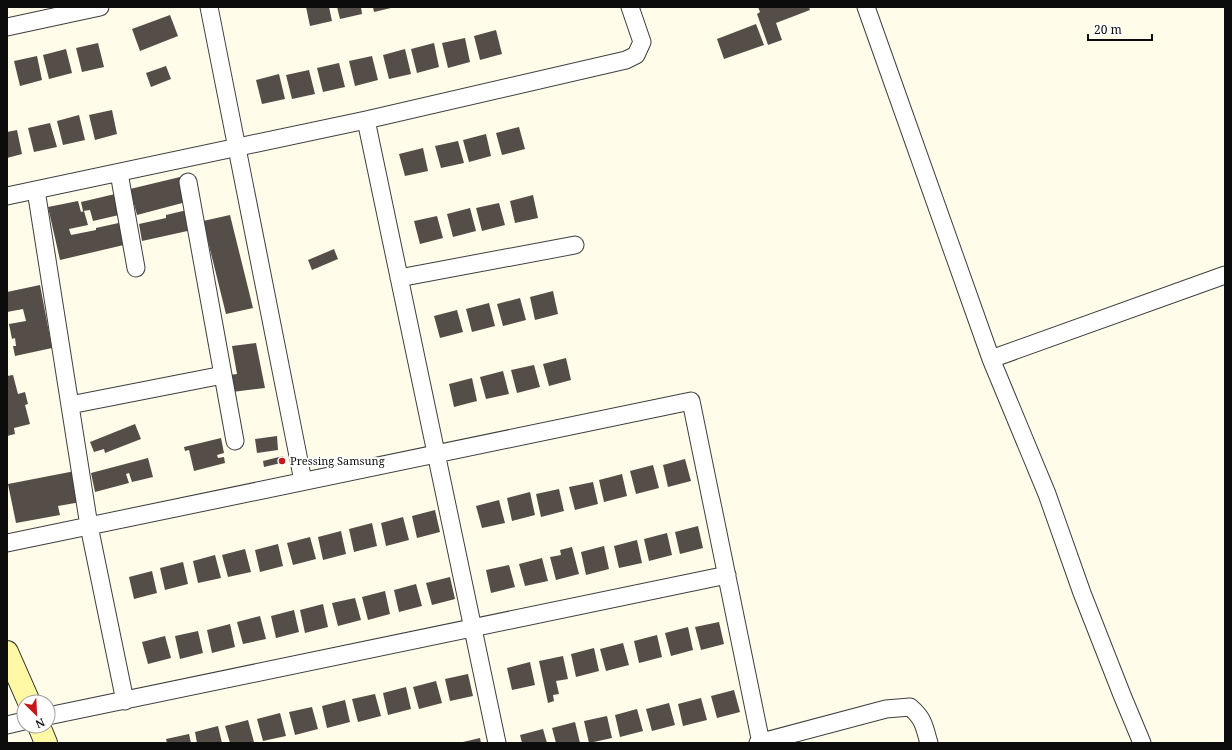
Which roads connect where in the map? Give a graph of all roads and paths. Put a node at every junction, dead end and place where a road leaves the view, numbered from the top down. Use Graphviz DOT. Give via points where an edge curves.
graph roads {
  1 [pos="100,7"];
  2 [pos="209,7"];
  3 [pos="630,7"];
  4 [pos="866,7"];
  5 [pos="7,26"];
  6 [pos="366,120"];
  7 [pos="237,147"];
  8 [pos="119,173"];
  9 [pos="188,182"];
  10 [pos="36,190"];
  11 [pos="7,196"];
  12 [pos="574,245"];
  13 [pos="136,268"];
  14 [pos="1225,275"];
  15 [pos="399,278"];
  16 [pos="991,359"];
  17 [pos="223,375"];
  18 [pos="70,405"];
  19 [pos="235,441"];
  20 [pos="436,454"];
  21 [pos="303,481"];
  22 [pos="89,526"];
  23 [pos="7,542"];
  24 [pos="726,575"];
  25 [pos="472,628"];
  26 [pos="7,652"];
  27 [pos="25,694"];
  28 [pos="125,701"];
  29 [pos="56,714"];
  30 [pos="496,743"];
  31 [pos="759,743"];
  32 [pos="929,743"];
  33 [pos="1142,743"];
  1 -- 5 [label="street"];
  2 -- 7 [label="street"];
  3 -- 6 [label="street" via="642,42 636,55 626,60"];
  4 -- 16 [label="street"];
  6 -- 7 [label="street"];
  6 -- 15 [label="street"];
  7 -- 8 [label="street"];
  7 -- 21 [label="street"];
  8 -- 10 [label="street"];
  8 -- 13 [label="street"];
  9 -- 17 [label="street"];
  10 -- 11 [label="street"];
  10 -- 18 [label="street"];
  12 -- 15 [label="street"];
  14 -- 16 [label="street"];
  15 -- 20 [label="street"];
  16 -- 33 [label="street" via="1047,494 1082,593"];
  17 -- 18 [label="street"];
  17 -- 19 [label="street"];
  18 -- 22 [label="street"];
  20 -- 21 [label="street"];
  20 -- 24 [label="street" via="691,401"];
  20 -- 25 [label="street"];
  21 -- 22 [label="street"];
  22 -- 23 [label="street"];
  22 -- 28 [label="street"];
  24 -- 25 [label="street"];
  24 -- 31 [label="street"];
  25 -- 28 [label="street"];
  25 -- 30 [label="street"];
  26 -- 27 [label="street"];
  28 -- 29 [label="street"];
  31 -- 32 [label="street" via="886,709 910,707 923,720"];
}
